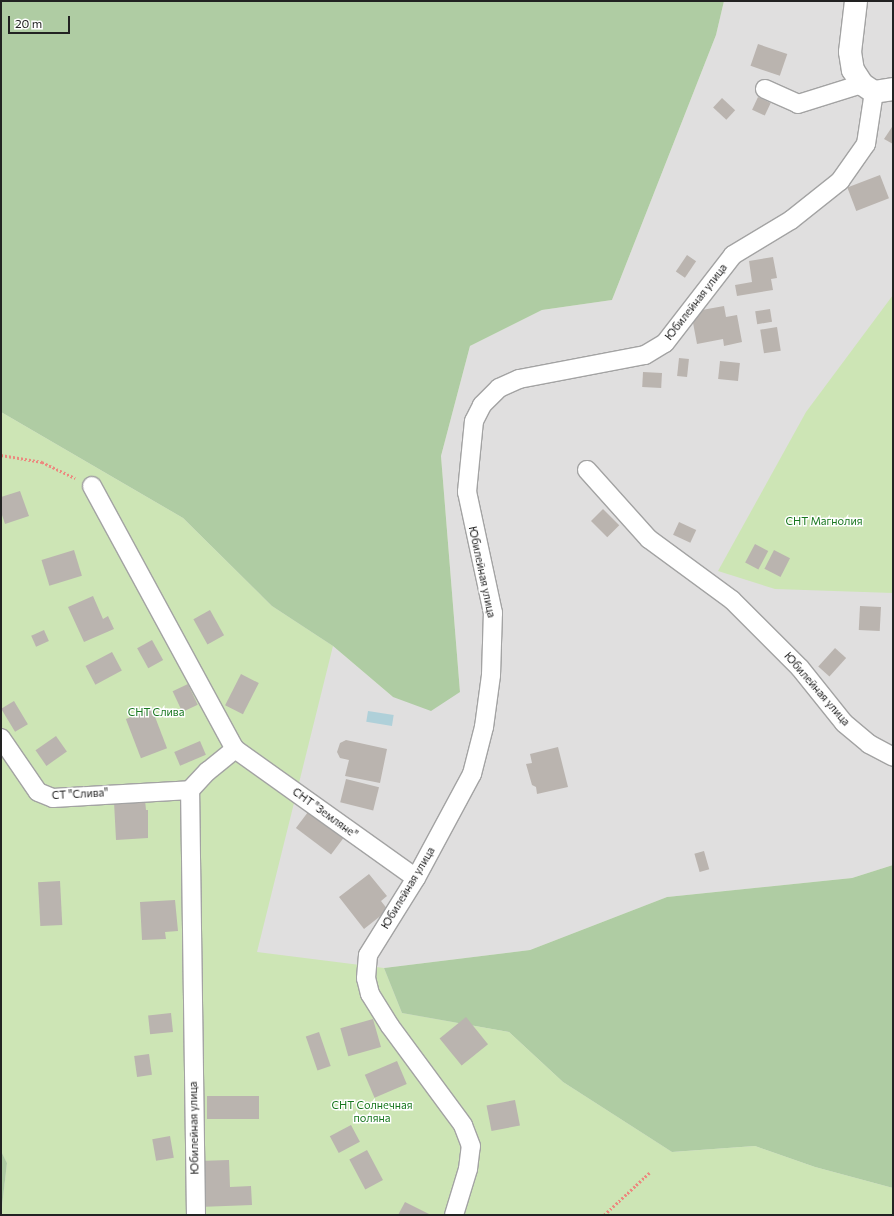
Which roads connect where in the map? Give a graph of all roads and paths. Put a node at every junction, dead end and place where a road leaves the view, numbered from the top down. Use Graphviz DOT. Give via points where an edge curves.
graph roads {
  1 [pos="856,1"];
  2 [pos="876,88"];
  3 [pos="765,89"];
  4 [pos="1,455"];
  5 [pos="587,470"];
  6 [pos="92,486"];
  7 [pos="1,738"];
  8 [pos="235,749"];
  9 [pos="893,757"];
  10 [pos="190,790"];
  11 [pos="416,878"];
  12 [pos="649,1173"];
  13 [pos="196,1215"];
  14 [pos="454,1215"];
  15 [pos="604,1215"];
  1 -- 2 [label="street" via="850,52 854,70"];
  2 -- 3 [label="street" via="798,104"];
  2 -- 11 [label="street, Юбилейная улица" via="866,144 840,181 791,220 733,255 665,343 645,355 519,379 499,388 482,405 474,421 467,492 493,613 491,675 484,727 472,774"];
  4 -- 6 [label="path" via="42,462"];
  5 -- 9 [label="street, Юбилейная улица" via="649,539 732,600 800,668 844,723 869,744"];
  6 -- 8 [label="street"];
  7 -- 10 [label="street, СТ \"Слива\"" via="38,792 53,798"];
  8 -- 10 [label="street"];
  8 -- 11 [label="street, СНТ \"Земляне\""];
  10 -- 13 [label="street, Юбилейная улица"];
  11 -- 14 [label="street, Юбилейная улица" via="368,955 366,978 370,994 390,1026 463,1125 471,1146 468,1169"];
  12 -- 15 [label="path"];
}
